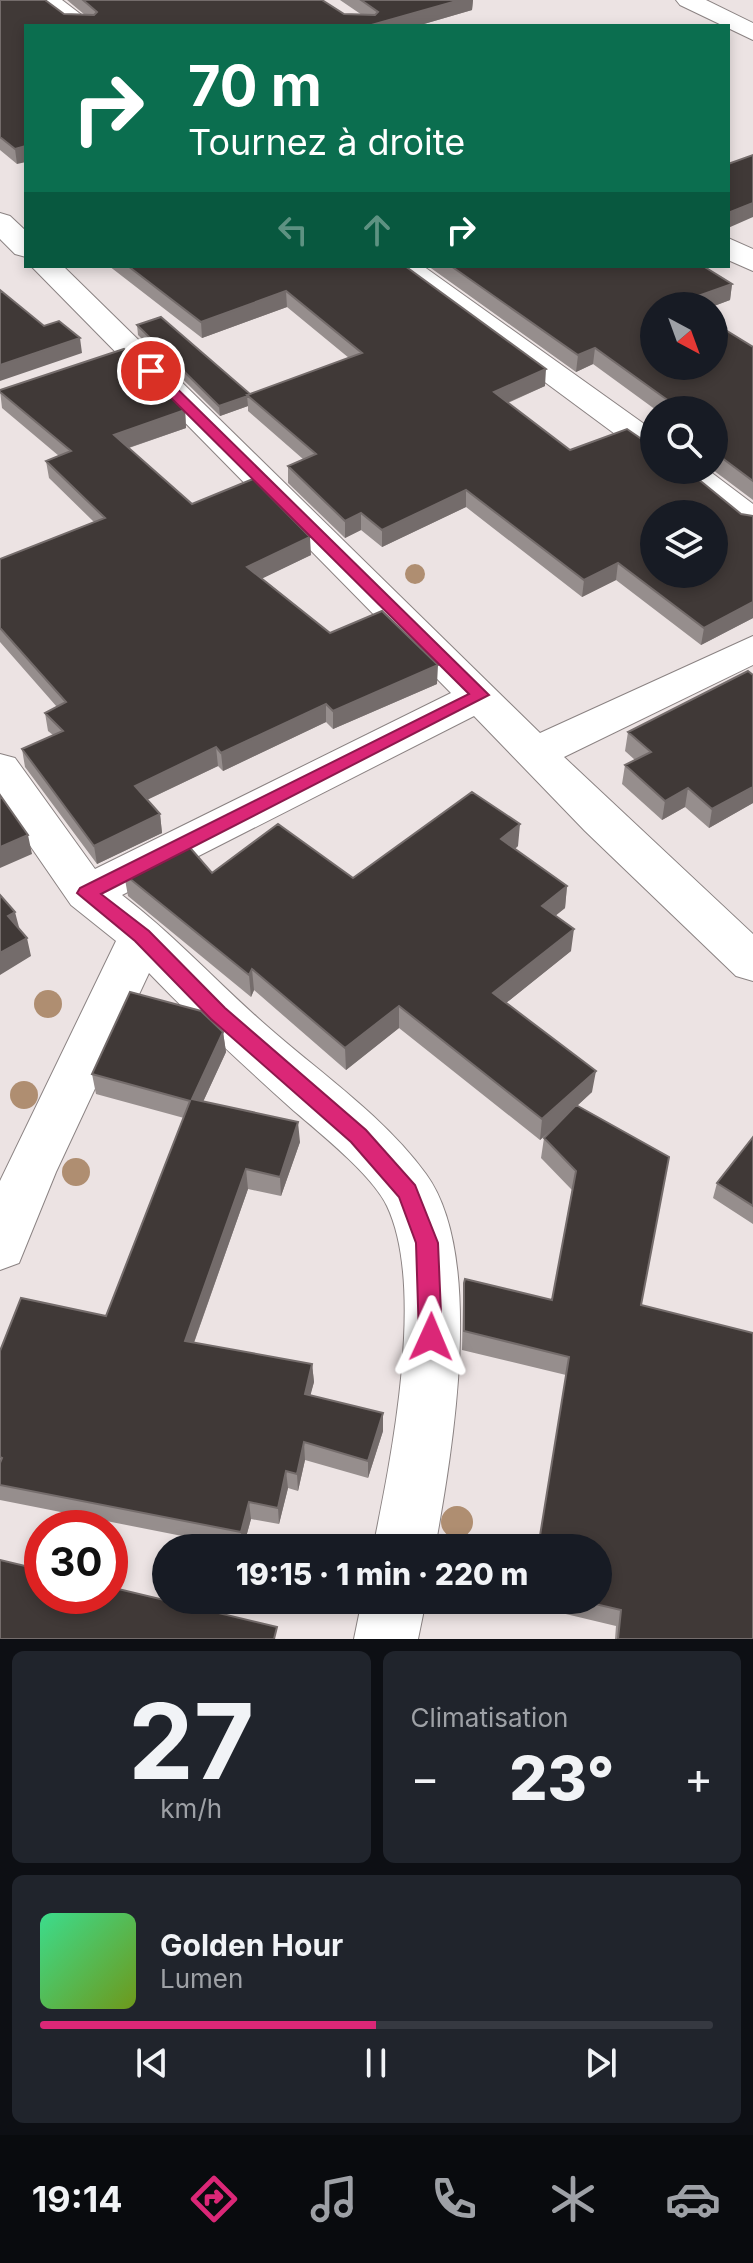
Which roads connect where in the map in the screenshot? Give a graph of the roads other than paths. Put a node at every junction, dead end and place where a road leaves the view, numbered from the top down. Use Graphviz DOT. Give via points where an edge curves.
graph roads {
  1 [pos="46,0"];
  2 [pos="688,0"];
  3 [pos="81,24"];
  4 [pos="753,36"];
  5 [pos="730,44"];
  6 [pos="730,248"];
  7 [pos="753,262"];
  8 [pos="44,268"];
  9 [pos="406,268"];
  10 [pos="640,437"];
  11 [pos="704,484"];
  12 [pos="753,521"];
  13 [pos="753,649"];
  14 [pos="481,695"];
  15 [pos="537,752"];
  16 [pos="0,769"];
  17 [pos="87,893"];
  18 [pos="142,936"];
  19 [pos="753,963"];
  20 [pos="0,1246"];
  21 [pos="407,1534"];
  22 [pos="391,1614"];
  23 [pos="386,1639"];
  1 -- 3 [label="street"];
  2 -- 4 [label="street"];
  4 -- 5 [label="street"];
  6 -- 7 [label="street"];
  8 -- 14 [label="street" via="116,356"];
  9 -- 10 [label="street"];
  11 -- 12 [label="street"];
  13 -- 15 [label="street"];
  14 -- 15 [label="street"];
  14 -- 17 [label="street"];
  15 -- 19 [label="street"];
  16 -- 17 [label="street"];
  17 -- 18 [label="street"];
  18 -- 20 [label="street"];
  18 -- 21 [label="street" via="218,1013 358,1136 408,1191 427,1243 432,1311 424,1444"];
  22 -- 23 [label="street"];
}
